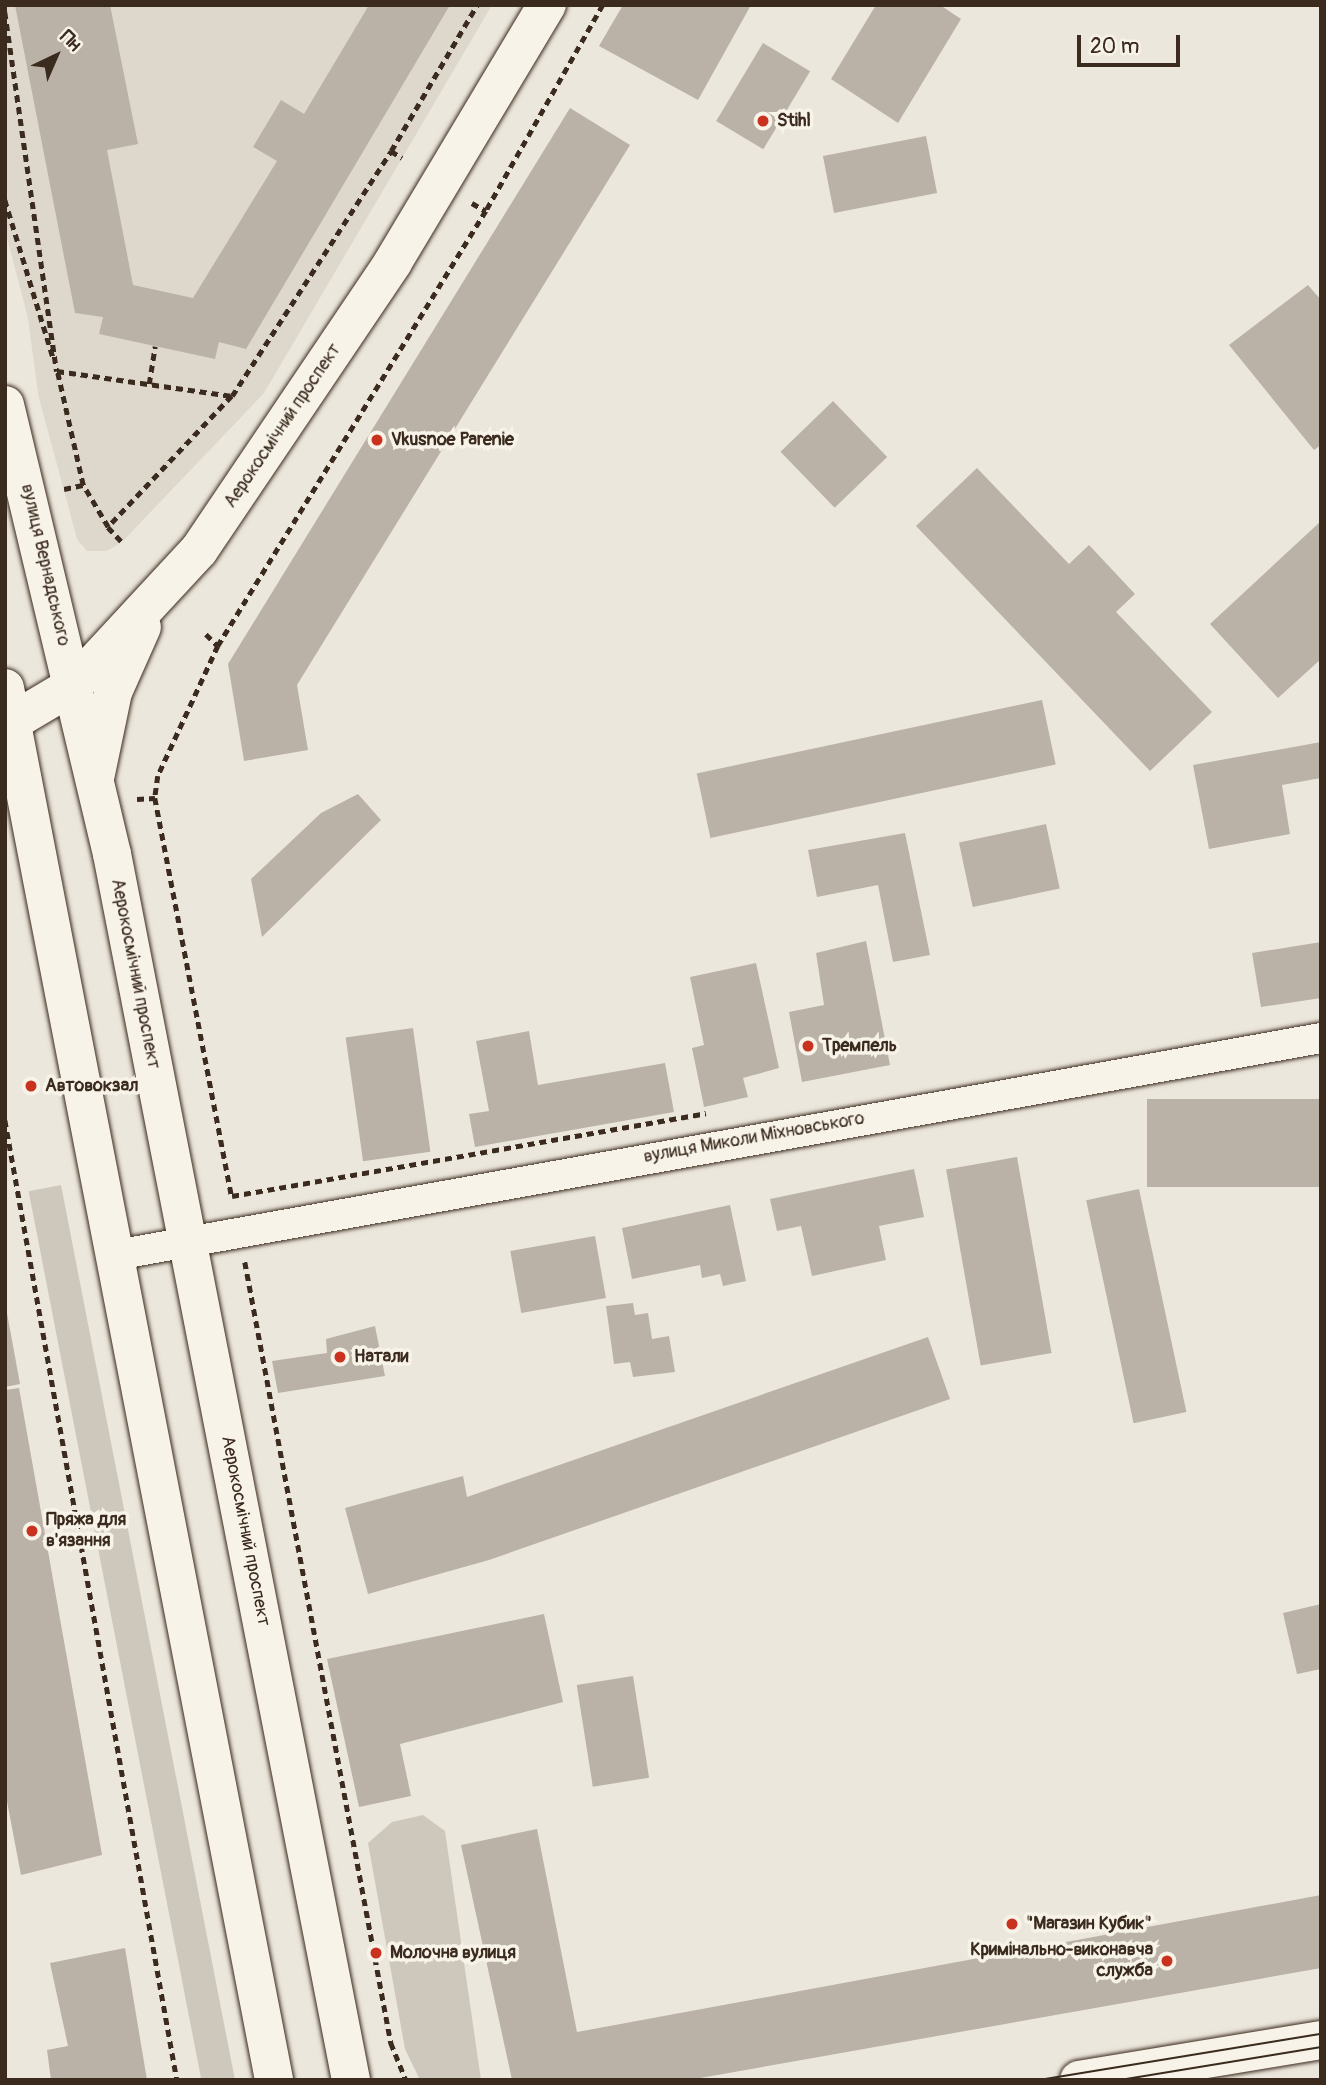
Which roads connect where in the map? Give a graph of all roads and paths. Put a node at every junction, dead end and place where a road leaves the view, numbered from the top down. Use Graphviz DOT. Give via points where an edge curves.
graph roads {
  1 [pos="477,5"];
  2 [pos="547,5"];
  3 [pos="603,5"];
  4 [pos="5,12"];
  5 [pos="6,22"];
  6 [pos="391,151"];
  7 [pos="402,158"];
  8 [pos="5,200"];
  9 [pos="472,203"];
  10 [pos="486,211"];
  11 [pos="155,346"];
  12 [pos="57,371"];
  13 [pos="149,384"];
  14 [pos="232,396"];
  15 [pos="5,405"];
  16 [pos="83,485"];
  17 [pos="64,489"];
  18 [pos="108,527"];
  19 [pos="122,542"];
  20 [pos="157,597"];
  21 [pos="206,634"];
  22 [pos="218,646"];
  23 [pos="74,685"];
  24 [pos="7,713"];
  25 [pos="94,778"];
  26 [pos="155,798"];
  27 [pos="132,799"];
  28 [pos="1321,1038"];
  29 [pos="715,1111"];
  30 [pos="5,1120"];
  31 [pos="232,1196"];
  32 [pos="239,1230"];
  33 [pos="188,1240"];
  34 [pos="116,1255"];
  35 [pos="1321,2040"];
  36 [pos="177,2080"];
  37 [pos="274,2080"];
  38 [pos="351,2080"];
  39 [pos="406,2080"];
  40 [pos="1079,2080"];
  1 -- 6 [label="path"];
  2 -- 20 [label="main road, Аерокосмічний проспект" via="393,262 199,550"];
  3 -- 10 [label="path"];
  4 -- 5 [label="path"];
  5 -- 12 [label="path"];
  6 -- 7 [label="path"];
  6 -- 14 [label="path"];
  8 -- 12 [label="path"];
  9 -- 10 [label="path"];
  10 -- 22 [label="path"];
  11 -- 13 [label="path"];
  12 -- 13 [label="path"];
  12 -- 16 [label="path"];
  13 -- 14 [label="path"];
  14 -- 18 [label="path"];
  15 -- 23 [label="main road, вулиця Вернадського"];
  16 -- 17 [label="path"];
  16 -- 18 [label="path"];
  18 -- 19 [label="path"];
  20 -- 23 [label="main road, Аерокосмічний проспект"];
  20 -- 25 [label="main road" via="113,692"];
  21 -- 22 [label="path"];
  22 -- 26 [label="path" via="158,776"];
  23 -- 24 [label="main road"];
  23 -- 25 [label="main road, Аерокосмічний проспект"];
  24 -- 34 [label="main road"];
  25 -- 33 [label="main road, Аерокосмічний проспект"];
  26 -- 27 [label="path"];
  26 -- 31 [label="path"];
  28 -- 32 [label="street, вулиця Миколи Міхновського"];
  29 -- 31 [label="path"];
  30 -- 36 [label="path"];
  31 -- 32 [label="path"];
  32 -- 33 [label="street, вулиця Миколи Міхновського"];
  32 -- 39 [label="path" via="391,2043"];
  33 -- 34 [label="street, вулиця Миколи Міхновського"];
  33 -- 38 [label="main road, Аерокосмічний проспект"];
  34 -- 37 [label="main road"];
  35 -- 40 [label="main road"];
}
